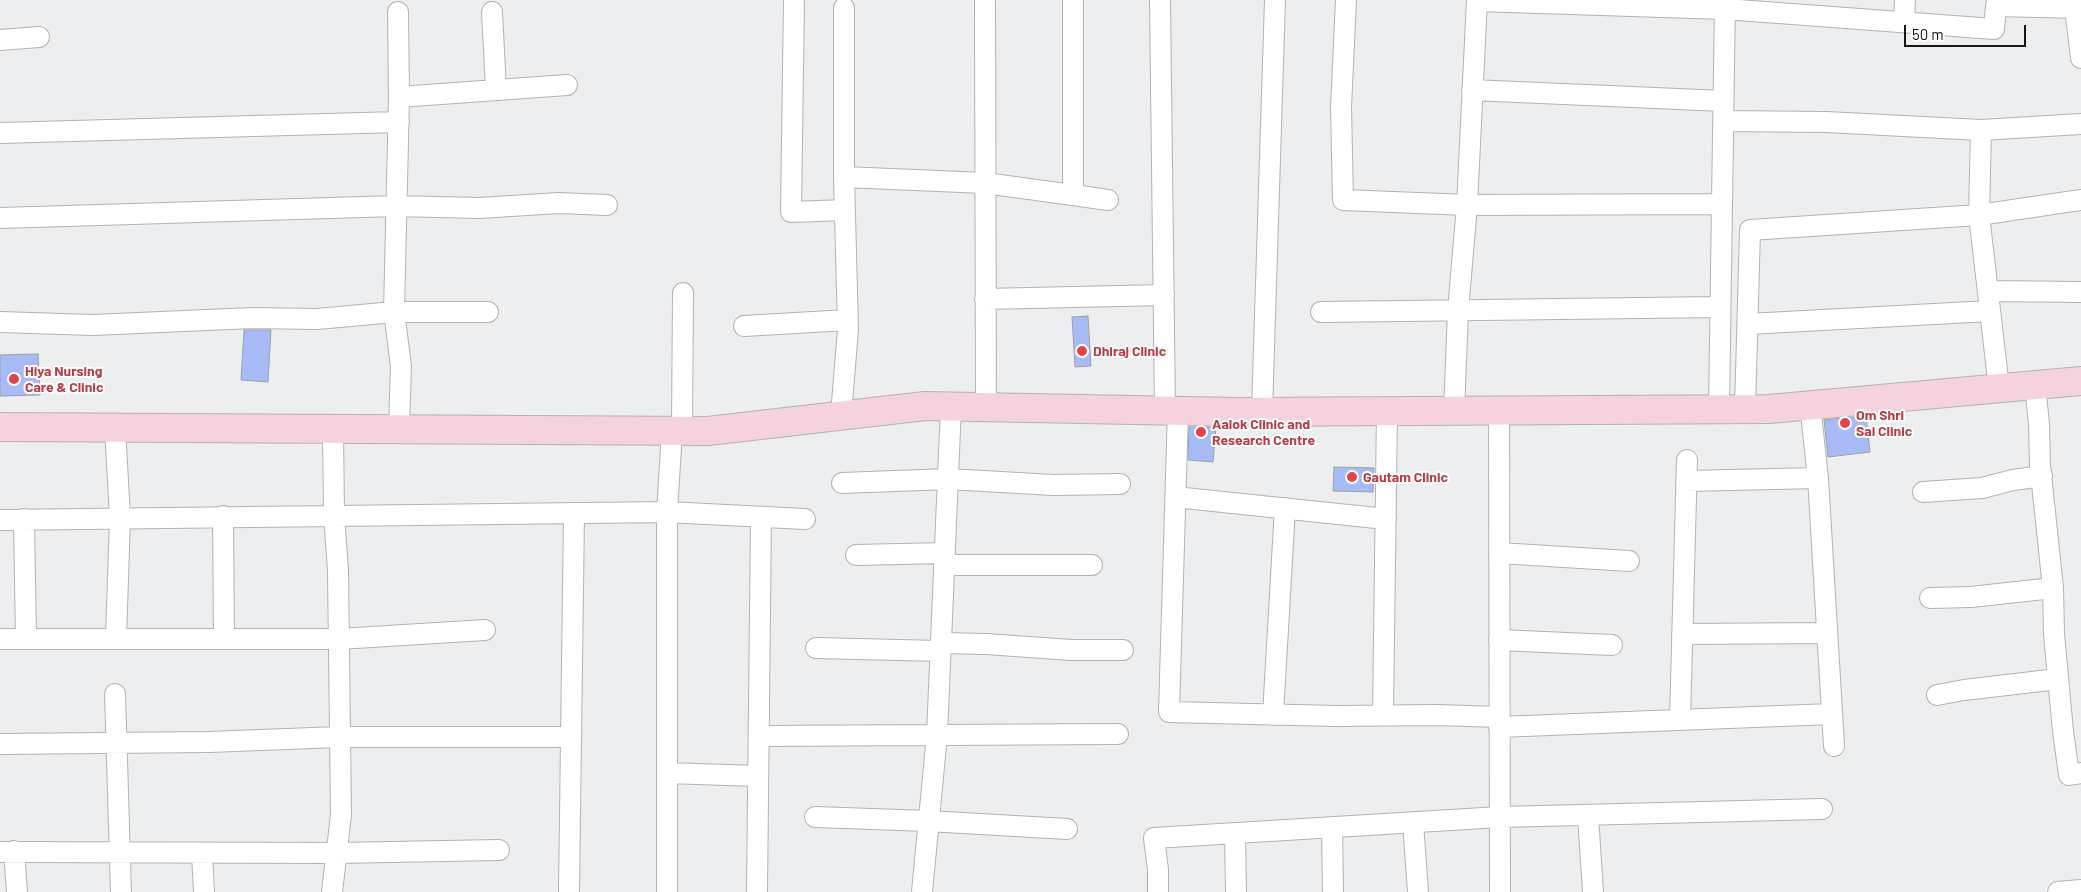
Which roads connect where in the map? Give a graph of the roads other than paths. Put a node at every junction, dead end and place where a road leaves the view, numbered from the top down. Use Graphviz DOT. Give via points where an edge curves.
graph roads {
  1 [pos="794,0"];
  2 [pos="985,0"];
  3 [pos="1073,0"];
  4 [pos="1160,0"];
  5 [pos="1275,0"];
  6 [pos="1346,0"];
  7 [pos="1477,0"];
  8 [pos="1905,0"];
  9 [pos="1996,3"];
  10 [pos="1725,5"];
  11 [pos="844,8"];
  12 [pos="2078,8"];
  13 [pos="398,12"];
  14 [pos="492,12"];
  15 [pos="1904,22"];
  16 [pos="38,37"];
  17 [pos="0,40"];
  18 [pos="2081,58"];
  19 [pos="567,85"];
  20 [pos="496,90"];
  21 [pos="1472,90"];
  22 [pos="399,97"];
  23 [pos="1723,101"];
  24 [pos="1723,121"];
  25 [pos="399,122"];
  26 [pos="2081,124"];
  27 [pos="1981,130"];
  28 [pos="0,133"];
  29 [pos="844,177"];
  30 [pos="986,183"];
  31 [pos="1074,194"];
  32 [pos="1108,200"];
  33 [pos="2081,200"];
  34 [pos="1722,204"];
  35 [pos="607,205"];
  36 [pos="1467,205"];
  37 [pos="396,206"];
  38 [pos="844,210"];
  39 [pos="1980,215"];
  40 [pos="0,218"];
  41 [pos="1988,291"];
  42 [pos="2081,292"];
  43 [pos="683,293"];
  44 [pos="1164,294"];
  45 [pos="985,299"];
  46 [pos="1720,307"];
  47 [pos="1458,311"];
  48 [pos="1990,311"];
  49 [pos="394,312"];
  50 [pos="488,312"];
  51 [pos="1321,312"];
  52 [pos="848,320"];
  53 [pos="0,322"];
  54 [pos="1748,324"];
  55 [pos="744,326"];
  56 [pos="2081,381"];
  57 [pos="2035,385"];
  58 [pos="1999,388"];
  59 [pos="1810,405"];
  60 [pos="950,406"];
  61 [pos="986,407"];
  62 [pos="1732,409"];
  63 [pos="1172,410"];
  64 [pos="1454,410"];
  65 [pos="1499,410"];
  66 [pos="1262,411"];
  67 [pos="1387,411"];
  68 [pos="841,416"];
  69 [pos="0,427"];
  70 [pos="115,428"];
  71 [pos="333,429"];
  72 [pos="399,429"];
  73 [pos="677,431"];
  74 [pos="1687,460"];
  75 [pos="2042,476"];
  76 [pos="1818,478"];
  77 [pos="948,479"];
  78 [pos="1686,481"];
  79 [pos="842,483"];
  80 [pos="1120,484"];
  81 [pos="1923,492"];
  82 [pos="1175,497"];
  83 [pos="1285,508"];
  84 [pos="667,512"];
  85 [pos="574,513"];
  86 [pos="334,515"];
  87 [pos="223,516"];
  88 [pos="120,517"];
  89 [pos="760,517"];
  90 [pos="24,519"];
  91 [pos="805,519"];
  92 [pos="1386,519"];
  93 [pos="0,520"];
  94 [pos="1499,553"];
  95 [pos="856,554"];
  96 [pos="944,559"];
  97 [pos="1628,561"];
  98 [pos="1092,565"];
  99 [pos="2053,588"];
  100 [pos="1930,598"];
  101 [pos="485,630"];
  102 [pos="1827,633"];
  103 [pos="1682,634"];
  104 [pos="0,639"];
  105 [pos="26,639"];
  106 [pos="116,639"];
  107 [pos="224,639"];
  108 [pos="339,639"];
  109 [pos="1499,640"];
  110 [pos="1612,645"];
  111 [pos="940,647"];
  112 [pos="816,648"];
  113 [pos="1123,650"];
  114 [pos="2058,679"];
  115 [pos="115,694"];
  116 [pos="1937,695"];
  117 [pos="1831,714"];
  118 [pos="1273,715"];
  119 [pos="1383,715"];
  120 [pos="1680,720"];
  121 [pos="1499,722"];
  122 [pos="1118,734"];
  123 [pos="937,735"];
  124 [pos="759,736"];
  125 [pos="339,737"];
  126 [pos="571,737"];
  127 [pos="115,743"];
  128 [pos="0,744"];
  129 [pos="1834,746"];
  130 [pos="667,773"];
  131 [pos="2081,774"];
  132 [pos="758,776"];
  133 [pos="1822,809"];
  134 [pos="1588,816"];
  135 [pos="815,817"];
  136 [pos="1500,817"];
  137 [pos="928,821"];
  138 [pos="1413,822"];
  139 [pos="1332,827"];
  140 [pos="1067,829"];
  141 [pos="1236,833"];
  142 [pos="498,850"];
  143 [pos="7,852"];
  144 [pos="120,853"];
  145 [pos="336,853"];
  146 [pos="202,854"];
  147 [pos="2081,890"];
  148 [pos="17,892"];
  149 [pos="120,892"];
  150 [pos="204,892"];
  151 [pos="332,892"];
  152 [pos="569,892"];
  153 [pos="667,892"];
  154 [pos="757,892"];
  155 [pos="922,892"];
  156 [pos="1158,892"];
  157 [pos="1236,892"];
  158 [pos="1333,892"];
  159 [pos="1418,892"];
  160 [pos="1500,892"];
  161 [pos="1593,892"];
  162 [pos="2058,892"];
  1 -- 38 [label="street" via="791,212"];
  2 -- 30 [label="street"];
  3 -- 31 [label="street"];
  4 -- 44 [label="street"];
  5 -- 66 [label="street"];
  6 -- 36 [label="street" via="1341,107 1342,200"];
  7 -- 10 [label="street"];
  7 -- 21 [label="street"];
  8 -- 15 [label="street"];
  9 -- 12 [label="street"];
  9 -- 15 [label="street" via="1994,29"];
  10 -- 15 [label="street"];
  10 -- 23 [label="street"];
  11 -- 29 [label="street"];
  12 -- 18 [label="street"];
  13 -- 22 [label="street"];
  14 -- 20 [label="street"];
  16 -- 17 [label="street"];
  19 -- 20 [label="street"];
  20 -- 22 [label="street"];
  21 -- 23 [label="street"];
  21 -- 36 [label="street"];
  22 -- 25 [label="street"];
  23 -- 24 [label="street"];
  24 -- 27 [label="street" via="1826,122"];
  24 -- 34 [label="street"];
  25 -- 28 [label="street"];
  25 -- 37 [label="street"];
  26 -- 27 [label="street"];
  27 -- 39 [label="street"];
  29 -- 30 [label="street"];
  29 -- 38 [label="street"];
  30 -- 31 [label="street"];
  30 -- 45 [label="street"];
  31 -- 32 [label="street"];
  33 -- 39 [label="street"];
  34 -- 36 [label="street"];
  34 -- 46 [label="street"];
  35 -- 37 [label="street"];
  36 -- 47 [label="street"];
  37 -- 40 [label="street"];
  37 -- 49 [label="street"];
  38 -- 52 [label="street"];
  39 -- 41 [label="street"];
  39 -- 54 [label="street" via="1750,230"];
  41 -- 42 [label="street"];
  41 -- 48 [label="street"];
  43 -- 73 [label="street"];
  44 -- 45 [label="street"];
  44 -- 63 [label="street"];
  45 -- 61 [label="street"];
  46 -- 47 [label="street"];
  46 -- 62 [label="street"];
  47 -- 51 [label="street"];
  47 -- 64 [label="street"];
  48 -- 54 [label="street"];
  48 -- 58 [label="street"];
  49 -- 50 [label="street"];
  49 -- 53 [label="street" via="317,319 252,318 93,325"];
  49 -- 72 [label="street" via="401,366"];
  52 -- 55 [label="street"];
  52 -- 68 [label="street"];
  54 -- 62 [label="street"];
  56 -- 57 [label="street"];
  57 -- 58 [label="street"];
  57 -- 75 [label="street"];
  58 -- 59 [label="street"];
  59 -- 62 [label="street"];
  59 -- 76 [label="street"];
  60 -- 61 [label="street"];
  60 -- 68 [label="street"];
  60 -- 77 [label="street"];
  61 -- 63 [label="street"];
  62 -- 65 [label="street"];
  63 -- 66 [label="street"];
  63 -- 82 [label="street"];
  64 -- 65 [label="street"];
  64 -- 67 [label="street"];
  65 -- 94 [label="street"];
  66 -- 67 [label="street"];
  67 -- 92 [label="street"];
  68 -- 73 [label="street" via="708,431"];
  69 -- 70 [label="street"];
  70 -- 71 [label="street"];
  70 -- 88 [label="street"];
  71 -- 72 [label="street"];
  71 -- 86 [label="street"];
  72 -- 73 [label="street"];
  73 -- 84 [label="street"];
  74 -- 78 [label="street"];
  75 -- 81 [label="street" via="1982,488"];
  75 -- 99 [label="street"];
  76 -- 78 [label="street"];
  76 -- 102 [label="street"];
  77 -- 79 [label="street"];
  77 -- 80 [label="street"];
  77 -- 96 [label="street"];
  78 -- 103 [label="street"];
  82 -- 83 [label="street"];
  82 -- 118 [label="street" via="1169,712"];
  83 -- 92 [label="street"];
  83 -- 118 [label="street"];
  84 -- 85 [label="street"];
  84 -- 89 [label="street"];
  84 -- 130 [label="street"];
  85 -- 86 [label="street"];
  85 -- 126 [label="street"];
  86 -- 87 [label="street"];
  86 -- 108 [label="street"];
  87 -- 88 [label="street"];
  87 -- 107 [label="street"];
  88 -- 90 [label="street"];
  88 -- 106 [label="street"];
  89 -- 91 [label="street"];
  89 -- 124 [label="street"];
  90 -- 93 [label="street"];
  90 -- 105 [label="street"];
  92 -- 119 [label="street"];
  94 -- 97 [label="street"];
  94 -- 109 [label="street"];
  95 -- 96 [label="street"];
  96 -- 98 [label="street"];
  96 -- 111 [label="street"];
  99 -- 100 [label="street"];
  99 -- 114 [label="street"];
  101 -- 108 [label="street"];
  102 -- 103 [label="street"];
  102 -- 117 [label="street"];
  103 -- 120 [label="street"];
  104 -- 105 [label="street"];
  105 -- 106 [label="street"];
  106 -- 107 [label="street"];
  107 -- 108 [label="street"];
  108 -- 125 [label="street"];
  109 -- 110 [label="street"];
  109 -- 121 [label="street"];
  111 -- 112 [label="street"];
  111 -- 113 [label="street" via="986,644"];
  111 -- 123 [label="street"];
  114 -- 116 [label="street"];
  114 -- 131 [label="street" via="2069,775"];
  115 -- 127 [label="street"];
  117 -- 120 [label="street"];
  117 -- 129 [label="street"];
  118 -- 119 [label="street"];
  119 -- 121 [label="street"];
  120 -- 121 [label="street"];
  121 -- 136 [label="street"];
  122 -- 123 [label="street"];
  123 -- 124 [label="street"];
  123 -- 137 [label="street"];
  124 -- 132 [label="street"];
  125 -- 126 [label="street"];
  125 -- 127 [label="street"];
  125 -- 145 [label="street" via="341,815"];
  126 -- 152 [label="street"];
  127 -- 128 [label="street"];
  127 -- 144 [label="street"];
  130 -- 132 [label="street"];
  130 -- 153 [label="street"];
  132 -- 154 [label="street"];
  133 -- 134 [label="street"];
  134 -- 136 [label="street"];
  134 -- 161 [label="street"];
  135 -- 137 [label="street"];
  136 -- 138 [label="street"];
  136 -- 160 [label="street"];
  137 -- 140 [label="street"];
  137 -- 155 [label="street"];
  138 -- 139 [label="street"];
  138 -- 159 [label="street"];
  139 -- 141 [label="street"];
  139 -- 158 [label="street"];
  141 -- 156 [label="street" via="1154,838"];
  141 -- 157 [label="street"];
  142 -- 145 [label="street"];
  143 -- 144 [label="street"];
  143 -- 148 [label="street"];
  144 -- 146 [label="street"];
  144 -- 149 [label="street"];
  145 -- 146 [label="street"];
  145 -- 151 [label="street"];
  146 -- 150 [label="street"];
  147 -- 162 [label="street"];
}
